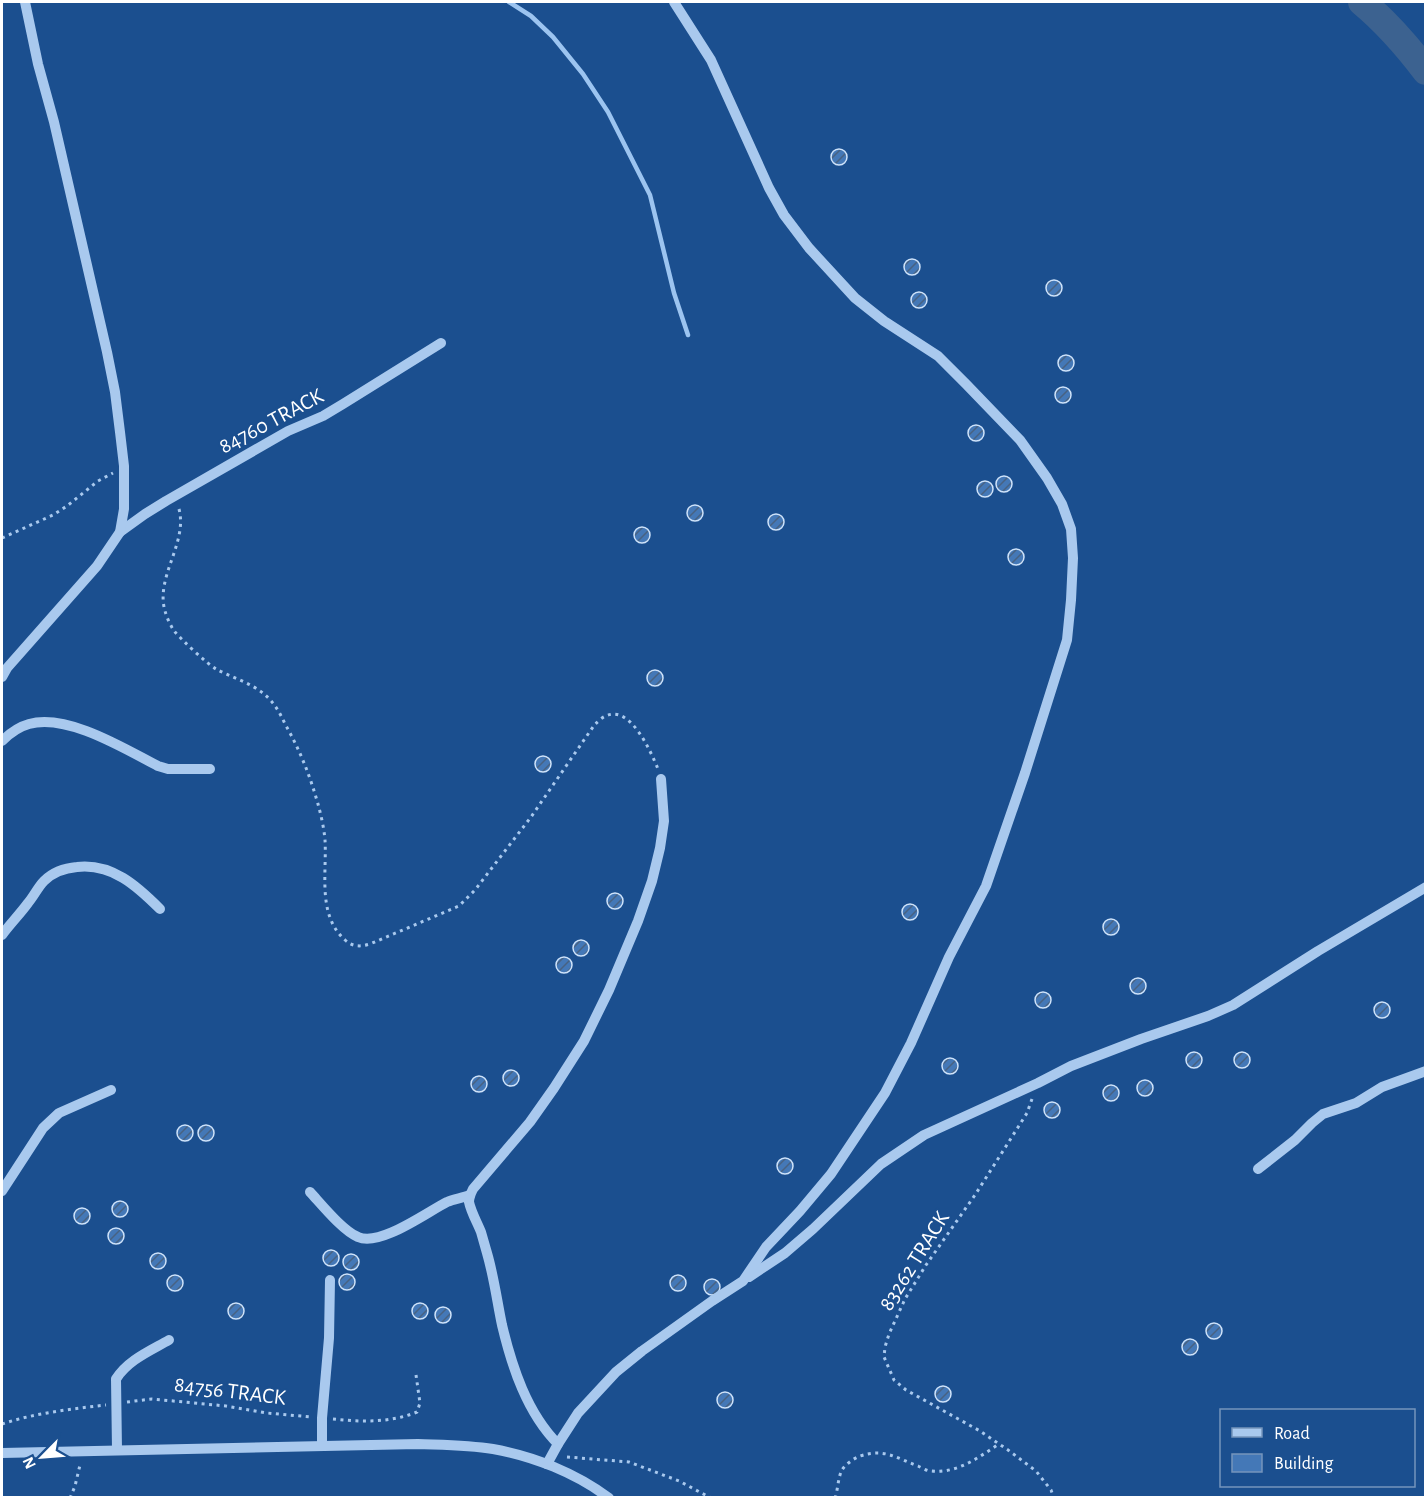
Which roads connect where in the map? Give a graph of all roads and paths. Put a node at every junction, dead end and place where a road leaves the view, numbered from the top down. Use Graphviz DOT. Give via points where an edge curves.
graph roads {
  1 [pos="26,2"];
  2 [pos="674,2"];
  3 [pos="441,343"];
  4 [pos="124,466"];
  5 [pos="166,501"];
  6 [pos="120,532"];
  7 [pos="2,538"];
  8 [pos="2,677"];
  9 [pos="2,741"];
  10 [pos="210,770"];
  11 [pos="662,779"];
  12 [pos="1425,887"];
  13 [pos="160,909"];
  14 [pos="2,935"];
  15 [pos="1425,1071"];
  16 [pos="1038,1083"];
  17 [pos="111,1090"];
  18 [pos="1258,1169"];
  19 [pos="2,1191"];
  20 [pos="310,1192"];
  21 [pos="470,1195"];
  22 [pos="330,1280"];
  23 [pos="743,1281"];
  24 [pos="169,1340"];
  25 [pos="416,1375"];
  26 [pos="116,1403"];
  27 [pos="322,1418"];
  28 [pos="2,1424"];
  29 [pos="558,1444"];
  30 [pos="999,1444"];
  31 [pos="322,1446"];
  32 [pos="117,1450"];
  33 [pos="84,1451"];
  34 [pos="2,1453"];
  35 [pos="548,1460"];
  36 [pos="70,1497"];
  37 [pos="609,1497"];
  38 [pos="711,1497"];
  39 [pos="835,1497"];
  40 [pos="1054,1497"];
  1 -- 4 [label="street" via="115,392"];
  2 -- 23 [label="street" via="711,60 784,215 855,298 938,357 1020,440 1062,504 1071,529 1073,558 1067,640 986,886 885,1093 831,1174 766,1247"];
  3 -- 5 [label="street, 84760 TRACK" via="344,404 288,431"];
  4 -- 6 [label="street"];
  4 -- 7 [label="path" via="53,515"];
  5 -- 6 [label="street, 84760 TRACK"];
  5 -- 11 [label="path" via="174,503 181,517 162,594 165,612 175,631 213,667 264,694 282,718 307,767 318,806 325,839 328,909 337,933 350,944 370,944 459,906 531,817 595,724 607,715 618,714 632,723 650,748"];
  6 -- 8 [label="street"];
  9 -- 10 [label="street" via="30,723 65,724 91,732 158,766"];
  11 -- 21 [label="street" via="664,821 652,881 609,990 584,1041 554,1088"];
  12 -- 16 [label="street" via="1233,1005 1071,1066"];
  13 -- 14 [label="street" via="138,887 114,872 84,866 68,868 42,882"];
  15 -- 18 [label="street" via="1323,1114"];
  16 -- 23 [label="street" via="902,1148 785,1253"];
  16 -- 30 [label="path, 83262 TRACK" via="1021,1123 905,1299 885,1347 884,1357 894,1380"];
  17 -- 19 [label="street" via="59,1113 43,1128"];
  20 -- 21 [label="street" via="347,1230 359,1238 371,1239 409,1225 449,1201"];
  21 -- 29 [label="street" via="514,1369 541,1425"];
  22 -- 27 [label="street"];
  23 -- 29 [label="street" via="616,1372 578,1413"];
  24 -- 26 [label="street" via="122,1370 116,1379"];
  25 -- 27 [label="path, 84756 TRACK" via="420,1403 417,1412 387,1420"];
  26 -- 27 [label="path, 84756 TRACK" via="152,1399"];
  26 -- 28 [label="path, 84756 TRACK"];
  26 -- 32 [label="street"];
  27 -- 31 [label="street"];
  29 -- 35 [label="street"];
  30 -- 39 [label="path" via="965,1466 930,1471 894,1455 872,1452 855,1458 842,1470"];
  30 -- 40 [label="path, 83262 TRACK" via="1036,1470"];
  31 -- 32 [label="street"];
  31 -- 35 [label="street" via="464,1445"];
  32 -- 33 [label="street"];
  33 -- 34 [label="street"];
  33 -- 36 [label="path"];
  35 -- 37 [label="street"];
  35 -- 38 [label="path" via="629,1462"];
}
